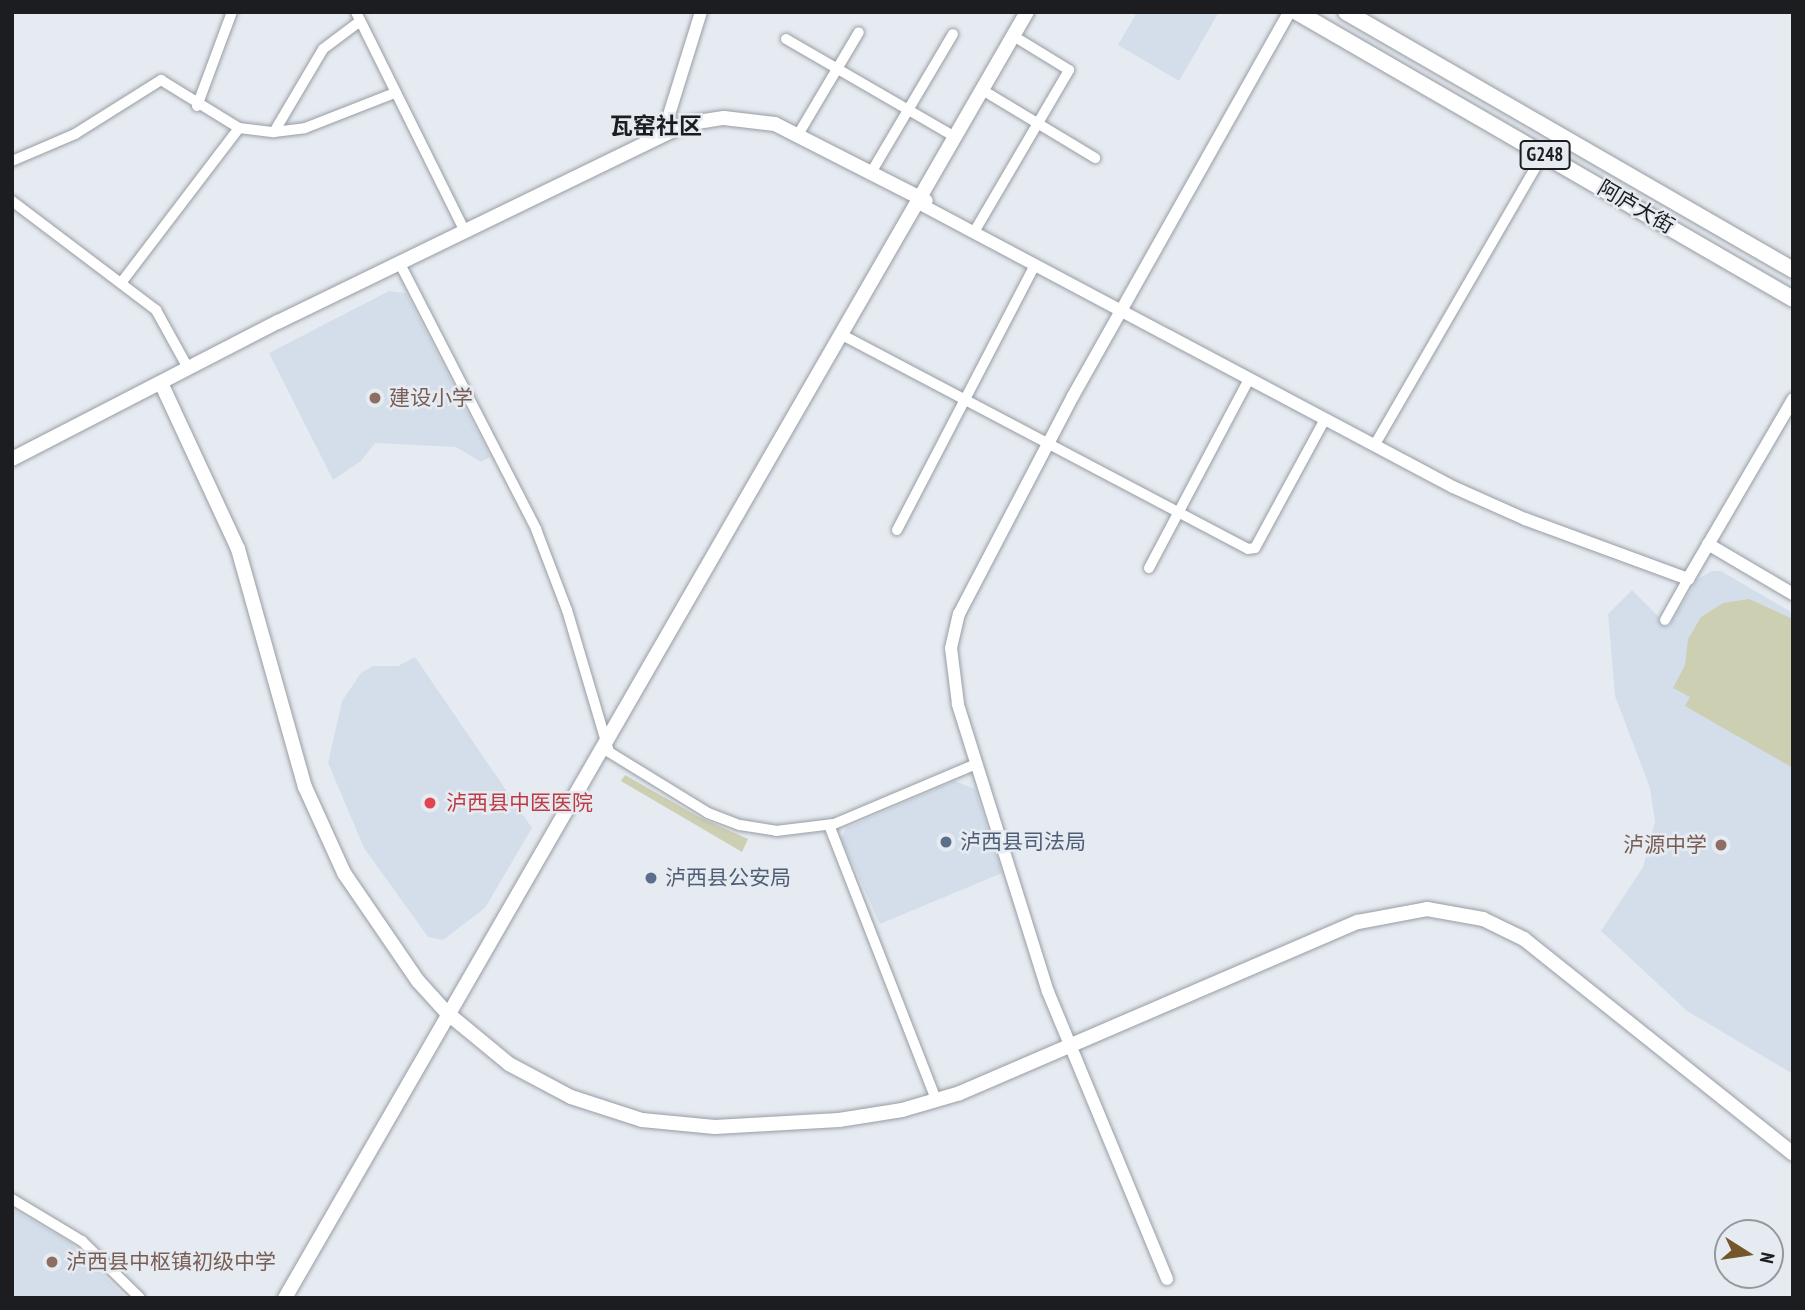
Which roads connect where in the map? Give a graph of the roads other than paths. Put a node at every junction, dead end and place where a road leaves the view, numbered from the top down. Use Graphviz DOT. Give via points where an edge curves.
graph roads {
  1 [pos="232,12"];
  2 [pos="701,12"];
  3 [pos="1027,12"];
  4 [pos="1037,12"];
  5 [pos="1289,12"];
  6 [pos="1297,12"];
  7 [pos="1346,12"];
  8 [pos="358,17"];
  9 [pos="859,32"];
  10 [pos="953,34"];
  11 [pos="786,39"];
  12 [pos="1020,40"];
  13 [pos="837,69"];
  14 [pos="395,93"];
  15 [pos="989,94"];
  16 [pos="197,106"];
  17 [pos="908,110"];
  18 [pos="1038,124"];
  19 [pos="239,128"];
  20 [pos="274,132"];
  21 [pos="799,133"];
  22 [pos="663,134"];
  23 [pos="955,137"];
  24 [pos="1543,154"];
  25 [pos="1095,158"];
  26 [pos="12,161"];
  27 [pos="872,171"];
  28 [pos="12,201"];
  29 [pos="922,202"];
  30 [pos="976,228"];
  31 [pos="464,230"];
  32 [pos="400,264"];
  33 [pos="1035,265"];
  34 [pos="1793,270"];
  35 [pos="121,283"];
  36 [pos="1793,299"];
  37 [pos="1121,307"];
  38 [pos="848,338"];
  39 [pos="188,368"];
  40 [pos="1248,379"];
  41 [pos="166,383"];
  42 [pos="1793,399"];
  43 [pos="965,400"];
  44 [pos="1325,419"];
  45 [pos="1376,443"];
  46 [pos="1047,444"];
  47 [pos="12,459"];
  48 [pos="12,465"];
  49 [pos="1179,514"];
  50 [pos="897,530"];
  51 [pos="1708,544"];
  52 [pos="1149,568"];
  53 [pos="1689,576"];
  54 [pos="1793,594"];
  55 [pos="1665,620"];
  56 [pos="607,747"];
  57 [pos="976,764"];
  58 [pos="829,825"];
  59 [pos="453,1012"];
  60 [pos="1066,1042"];
  61 [pos="934,1096"];
  62 [pos="1793,1142"];
  63 [pos="1793,1154"];
  64 [pos="12,1199"];
  65 [pos="1167,1279"];
  66 [pos="140,1298"];
  67 [pos="285,1298"];
  68 [pos="295,1298"];
  1 -- 16 [label="street"];
  2 -- 22 [label="street"];
  3 -- 23 [label="main road"];
  4 -- 12 [label="main road"];
  5 -- 37 [label="street"];
  6 -- 24 [label="highway, 阿庐大街 / G248"];
  7 -- 34 [label="highway, 阿庐大街 / G248"];
  8 -- 14 [label="street"];
  8 -- 20 [label="street" via="323,49"];
  9 -- 13 [label="street"];
  10 -- 17 [label="street"];
  11 -- 13 [label="street"];
  12 -- 15 [label="main road"];
  12 -- 18 [label="street" via="1069,70"];
  13 -- 17 [label="street"];
  13 -- 21 [label="street"];
  14 -- 20 [label="street" via="304,128"];
  14 -- 31 [label="street"];
  15 -- 18 [label="street"];
  15 -- 29 [label="main road"];
  16 -- 19 [label="street"];
  16 -- 26 [label="street" via="161,80 75,134"];
  17 -- 23 [label="street"];
  17 -- 27 [label="street"];
  18 -- 25 [label="street"];
  18 -- 30 [label="street"];
  19 -- 20 [label="street"];
  19 -- 35 [label="street"];
  21 -- 22 [label="main road" via="763,121 724,117 697,120"];
  21 -- 27 [label="main road"];
  22 -- 31 [label="main road"];
  23 -- 29 [label="main road"];
  24 -- 36 [label="highway, 阿庐大街 / G248"];
  24 -- 45 [label="street"];
  27 -- 29 [label="main road"];
  28 -- 35 [label="street"];
  29 -- 30 [label="street"];
  29 -- 32 [label="main road" via="785,133 751,125 711,124 687,129"];
  29 -- 33 [label="street"];
  29 -- 38 [label="main road"];
  29 -- 56 [label="main road"];
  30 -- 37 [label="street"];
  31 -- 32 [label="main road"];
  32 -- 39 [label="main road"];
  32 -- 41 [label="main road"];
  32 -- 56 [label="street" via="540,539 567,610"];
  33 -- 37 [label="street"];
  33 -- 43 [label="street"];
  35 -- 39 [label="street" via="156,310"];
  37 -- 40 [label="street"];
  37 -- 45 [label="street"];
  37 -- 46 [label="street"];
  38 -- 43 [label="street"];
  38 -- 56 [label="main road"];
  39 -- 41 [label="main road"];
  40 -- 44 [label="street"];
  40 -- 49 [label="street"];
  41 -- 47 [label="main road"];
  41 -- 48 [label="main road"];
  41 -- 59 [label="main road" via="247,546 314,784 333,832 384,918"];
  42 -- 51 [label="street"];
  43 -- 46 [label="street"];
  43 -- 50 [label="street"];
  44 -- 45 [label="street"];
  44 -- 49 [label="street" via="1255,548 1245,549"];
  45 -- 53 [label="street" via="1508,506"];
  46 -- 49 [label="street"];
  46 -- 57 [label="street" via="955,625 953,682"];
  49 -- 52 [label="street"];
  51 -- 53 [label="street"];
  51 -- 54 [label="street"];
  53 -- 55 [label="street"];
  56 -- 58 [label="street" via="729,822 776,831"];
  56 -- 59 [label="main road"];
  57 -- 58 [label="street"];
  57 -- 60 [label="street"];
  58 -- 61 [label="street"];
  59 -- 61 [label="main road" via="544,1074 604,1100 644,1110 737,1118 855,1109"];
  59 -- 67 [label="main road"];
  59 -- 68 [label="main road"];
  60 -- 61 [label="main road"];
  60 -- 62 [label="main road" via="1355,914 1404,902 1453,902 1501,916 1542,940"];
  60 -- 63 [label="main road" via="1358,922 1413,910 1455,912 1497,924 1530,943"];
  60 -- 65 [label="street"];
  64 -- 66 [label="street" via="82,1241"];
}
